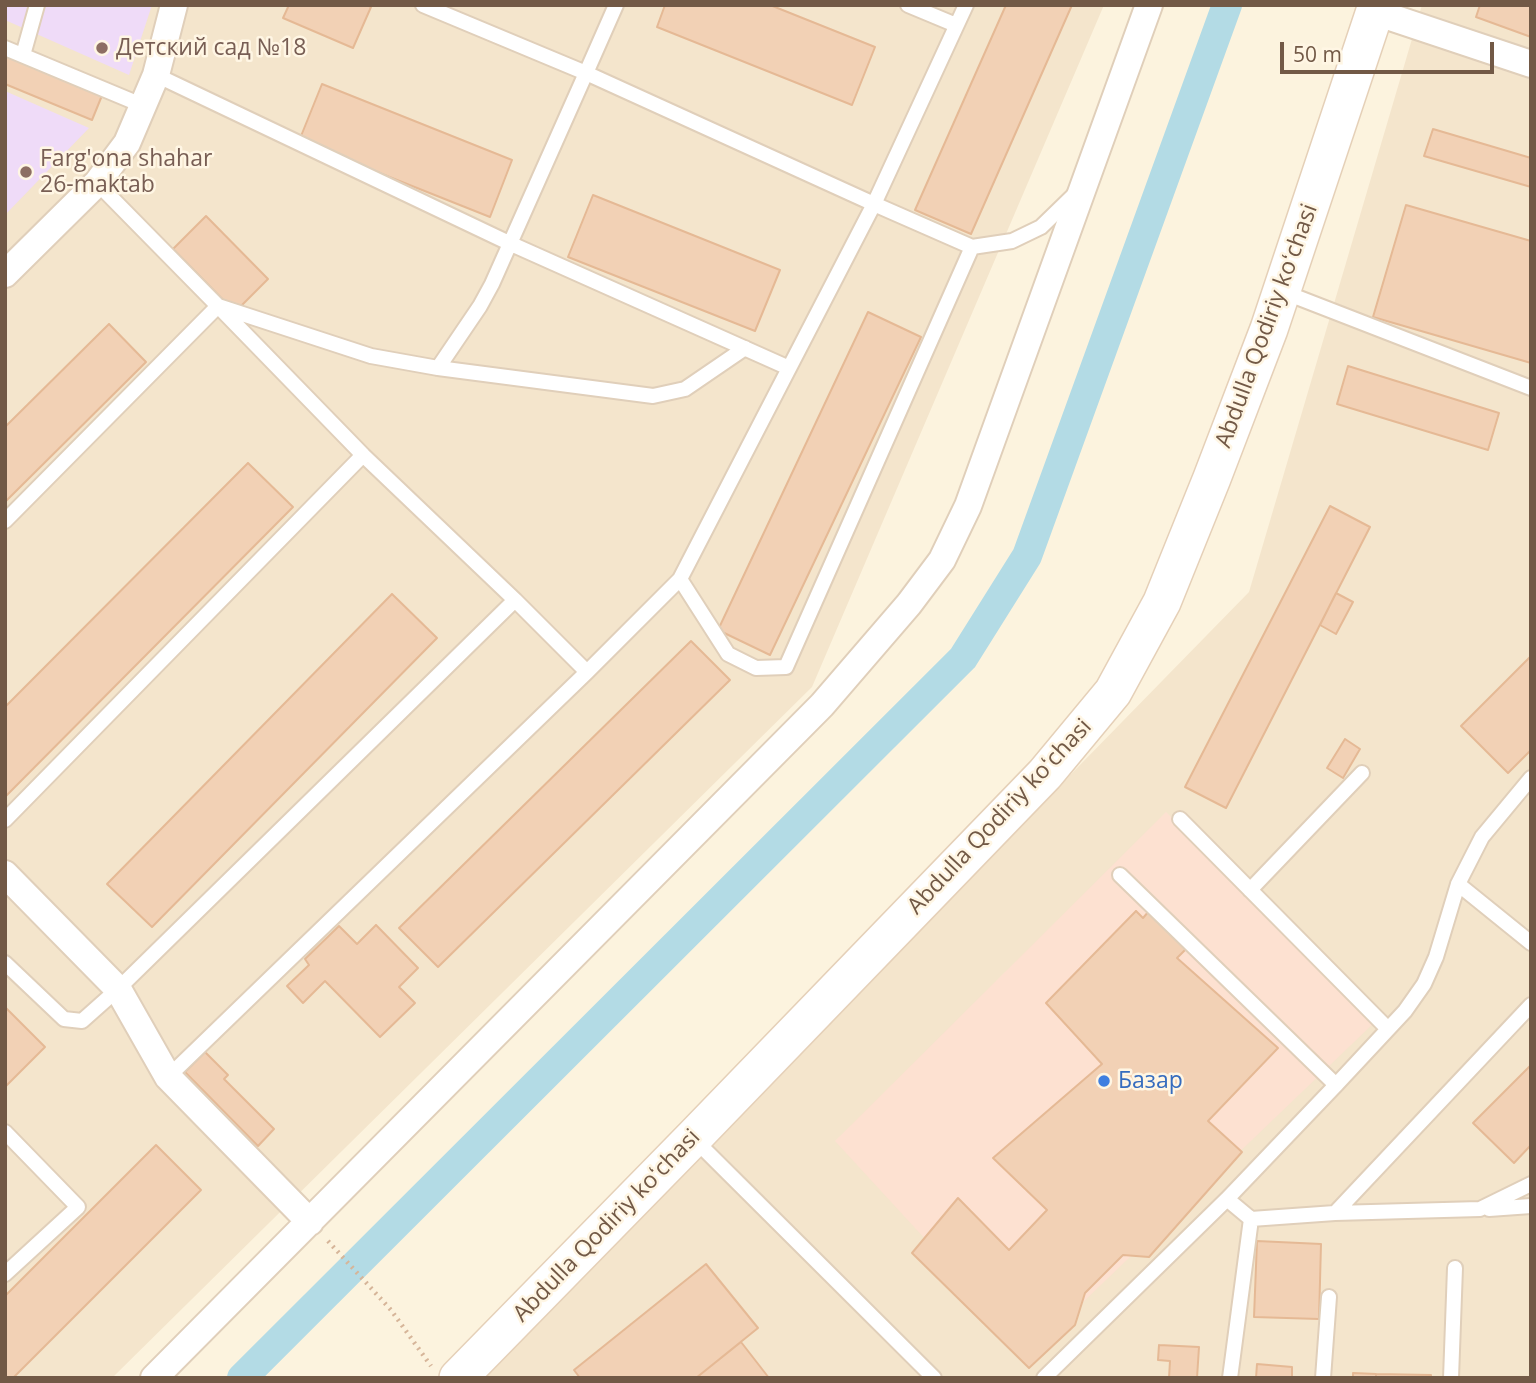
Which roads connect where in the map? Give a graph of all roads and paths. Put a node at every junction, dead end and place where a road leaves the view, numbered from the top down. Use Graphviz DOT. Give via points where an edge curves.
graph roads {
  1 [pos="37,5"];
  2 [pos="174,5"];
  3 [pos="423,5"];
  4 [pos="615,5"];
  5 [pos="908,5"];
  6 [pos="966,5"];
  7 [pos="1149,5"];
  8 [pos="1376,9"];
  9 [pos="956,25"];
  10 [pos="5,48"];
  11 [pos="23,55"];
  12 [pos="1531,64"];
  13 [pos="586,73"];
  14 [pos="156,75"];
  15 [pos="144,106"];
  16 [pos="97,183"];
  17 [pos="1084,186"];
  18 [pos="874,204"];
  19 [pos="509,243"];
  20 [pos="972,247"];
  21 [pos="5,274"];
  22 [pos="1281,291"];
  23 [pos="218,306"];
  24 [pos="746,348"];
  25 [pos="438,368"];
  26 [pos="789,368"];
  27 [pos="1531,388"];
  28 [pos="363,455"];
  29 [pos="5,521"];
  30 [pos="680,579"];
  31 [pos="515,600"];
  32 [pos="587,672"];
  33 [pos="1362,773"];
  34 [pos="1531,778"];
  35 [pos="1180,819"];
  36 [pos="5,820"];
  37 [pos="5,874"];
  38 [pos="1120,875"];
  39 [pos="1458,884"];
  40 [pos="1250,890"];
  41 [pos="1531,943"];
  42 [pos="5,963"];
  43 [pos="118,989"];
  44 [pos="1531,1005"];
  45 [pos="1388,1030"];
  46 [pos="168,1077"];
  47 [pos="1336,1085"];
  48 [pos="5,1132"];
  49 [pos="693,1138"];
  50 [pos="1531,1184"];
  51 [pos="1227,1199"];
  52 [pos="1531,1206"];
  53 [pos="1480,1209"];
  54 [pos="1335,1213"];
  55 [pos="1251,1219"];
  56 [pos="310,1222"];
  57 [pos="1455,1268"];
  58 [pos="5,1274"];
  59 [pos="1329,1297"];
  60 [pos="445,1372"];
  61 [pos="154,1378"];
  62 [pos="934,1378"];
  63 [pos="1044,1378"];
  64 [pos="1230,1378"];
  65 [pos="1323,1378"];
  66 [pos="1451,1378"];
  1 -- 11 [label="lane"];
  2 -- 14 [label="street"];
  3 -- 13 [label="lane"];
  4 -- 13 [label="lane"];
  5 -- 9 [label="lane"];
  6 -- 9 [label="lane"];
  7 -- 17 [label="street"];
  8 -- 12 [label="street"];
  8 -- 22 [label="street, Abdulla Qodiriy koʻchasi"];
  9 -- 18 [label="lane"];
  10 -- 11 [label="lane"];
  11 -- 15 [label="lane"];
  13 -- 18 [label="lane"];
  13 -- 19 [label="lane"];
  14 -- 15 [label="street"];
  14 -- 19 [label="lane"];
  15 -- 16 [label="street" via="127,143"];
  16 -- 21 [label="street"];
  16 -- 23 [label="lane"];
  17 -- 20 [label="lane" via="1041,227 1012,241"];
  17 -- 56 [label="street" via="968,506 942,560 822,705"];
  18 -- 20 [label="lane"];
  18 -- 26 [label="lane"];
  19 -- 24 [label="lane"];
  19 -- 25 [label="lane" via="481,306"];
  20 -- 30 [label="lane" via="786,667 756,668 728,654"];
  22 -- 27 [label="lane"];
  22 -- 49 [label="street, Abdulla Qodiriy koʻchasi" via="1162,602 1113,692 1045,774"];
  23 -- 25 [label="lane" via="371,356"];
  23 -- 28 [label="lane"];
  23 -- 29 [label="lane"];
  24 -- 25 [label="lane" via="685,389 653,396"];
  24 -- 26 [label="lane"];
  26 -- 30 [label="lane"];
  28 -- 31 [label="lane"];
  28 -- 36 [label="lane"];
  30 -- 32 [label="lane"];
  31 -- 32 [label="lane"];
  31 -- 43 [label="lane"];
  32 -- 46 [label="lane"];
  33 -- 40 [label="lane"];
  34 -- 39 [label="lane" via="1482,837"];
  35 -- 40 [label="lane"];
  37 -- 43 [label="street"];
  38 -- 47 [label="lane"];
  39 -- 41 [label="lane"];
  39 -- 45 [label="lane" via="1424,985"];
  40 -- 45 [label="lane"];
  42 -- 43 [label="lane" via="64,1019 82,1021"];
  43 -- 46 [label="street"];
  44 -- 54 [label="lane"];
  45 -- 47 [label="lane"];
  46 -- 56 [label="street"];
  47 -- 51 [label="lane"];
  48 -- 58 [label="lane" via="78,1207"];
  49 -- 60 [label="street, Abdulla Qodiriy koʻchasi"];
  49 -- 62 [label="lane"];
  50 -- 53 [label="lane"];
  51 -- 55 [label="lane"];
  51 -- 63 [label="lane"];
  52 -- 53 [label="lane"];
  53 -- 54 [label="lane"];
  54 -- 55 [label="lane"];
  55 -- 64 [label="lane"];
  56 -- 60 [label="path"];
  56 -- 61 [label="street"];
  57 -- 66 [label="lane"];
  59 -- 65 [label="lane"];
}
